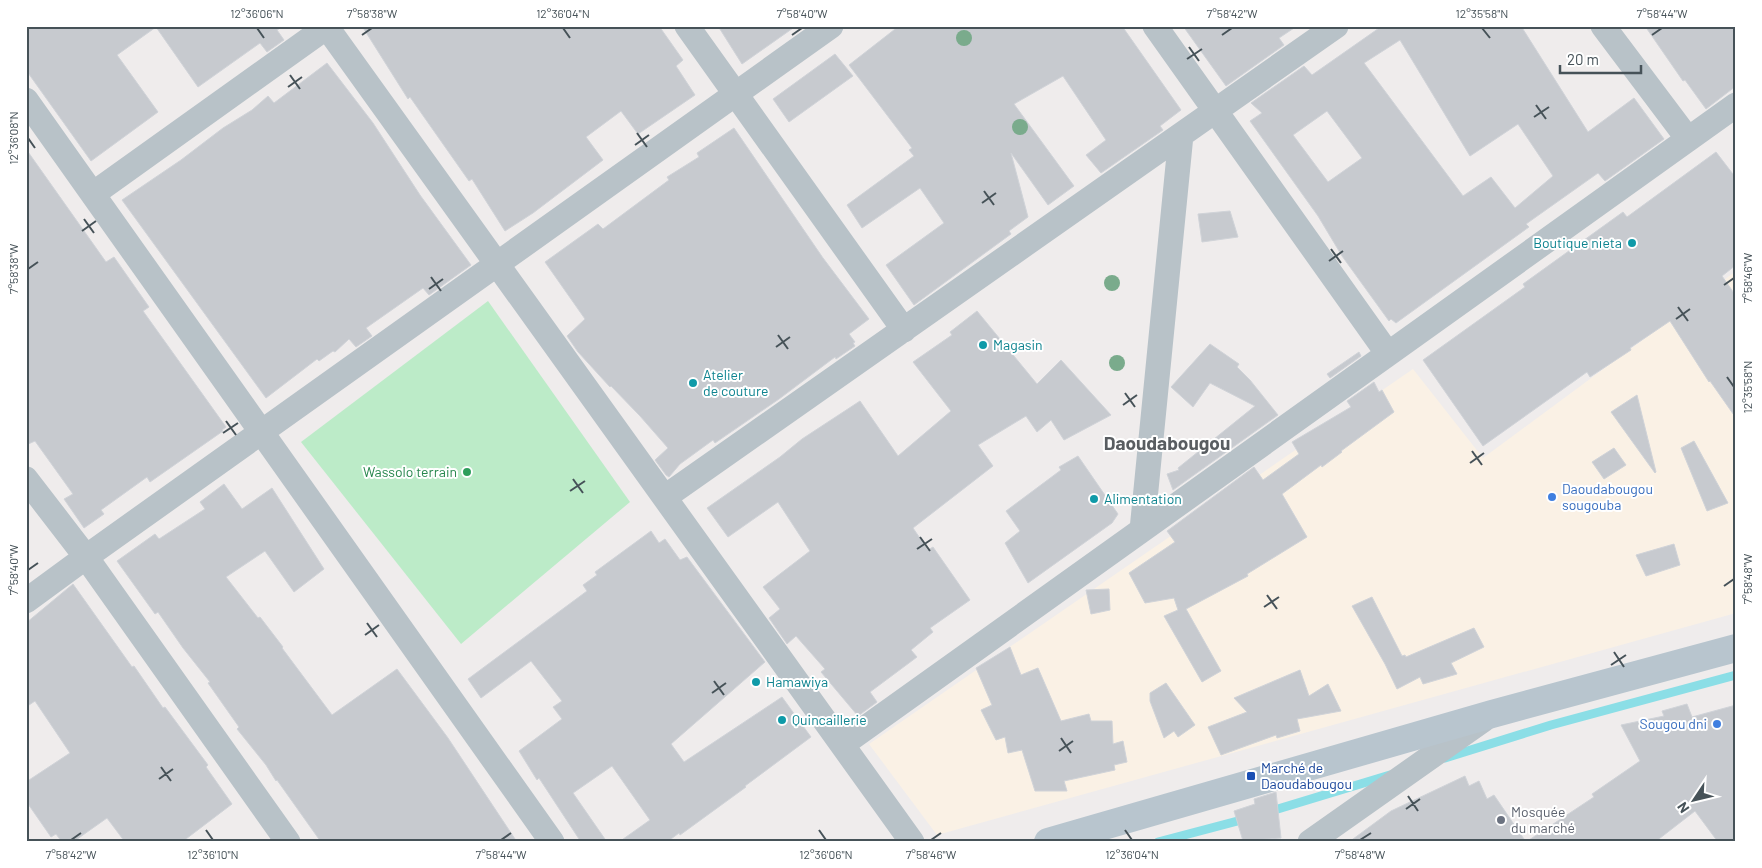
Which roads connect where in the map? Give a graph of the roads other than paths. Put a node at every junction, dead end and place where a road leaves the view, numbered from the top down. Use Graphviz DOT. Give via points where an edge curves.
graph roads {
  1 [pos="687,26"];
  2 [pos="831,26"];
  3 [pos="1155,26"];
  4 [pos="1336,26"];
  5 [pos="1603,26"];
  6 [pos="327,27"];
  7 [pos="736,94"];
  8 [pos="26,100"];
  9 [pos="1736,105"];
  10 [pos="1215,111"];
  11 [pos="1181,135"];
  12 [pos="1688,139"];
  13 [pos="93,194"];
  14 [pos="497,264"];
  15 [pos="904,330"];
  16 [pos="1388,354"];
  17 [pos="262,431"];
  18 [pos="26,480"];
  19 [pos="665,498"];
  20 [pos="1142,530"];
  21 [pos="86,557"];
  22 [pos="26,601"];
  23 [pos="1736,648"];
  24 [pos="1492,714"];
  25 [pos="843,744"];
  26 [pos="288,842"];
  27 [pos="552,842"];
  28 [pos="912,842"];
  29 [pos="1048,842"];
  30 [pos="1310,842"];
  1 -- 7 [label="street"];
  2 -- 7 [label="street"];
  3 -- 10 [label="street"];
  4 -- 10 [label="street"];
  5 -- 12 [label="street"];
  6 -- 13 [label="street"];
  6 -- 14 [label="street"];
  7 -- 14 [label="street"];
  7 -- 15 [label="street"];
  8 -- 13 [label="street"];
  9 -- 12 [label="street"];
  10 -- 11 [label="street"];
  10 -- 16 [label="street"];
  11 -- 15 [label="street"];
  11 -- 20 [label="street"];
  12 -- 16 [label="street"];
  13 -- 17 [label="street"];
  14 -- 17 [label="street"];
  14 -- 19 [label="street"];
  15 -- 19 [label="street"];
  16 -- 20 [label="street"];
  17 -- 21 [label="street"];
  17 -- 27 [label="street"];
  18 -- 21 [label="street"];
  19 -- 25 [label="street"];
  20 -- 25 [label="street"];
  21 -- 22 [label="street"];
  21 -- 26 [label="street"];
  23 -- 24 [label="street"];
  24 -- 29 [label="street"];
  24 -- 30 [label="street"];
  25 -- 28 [label="street"];
}
